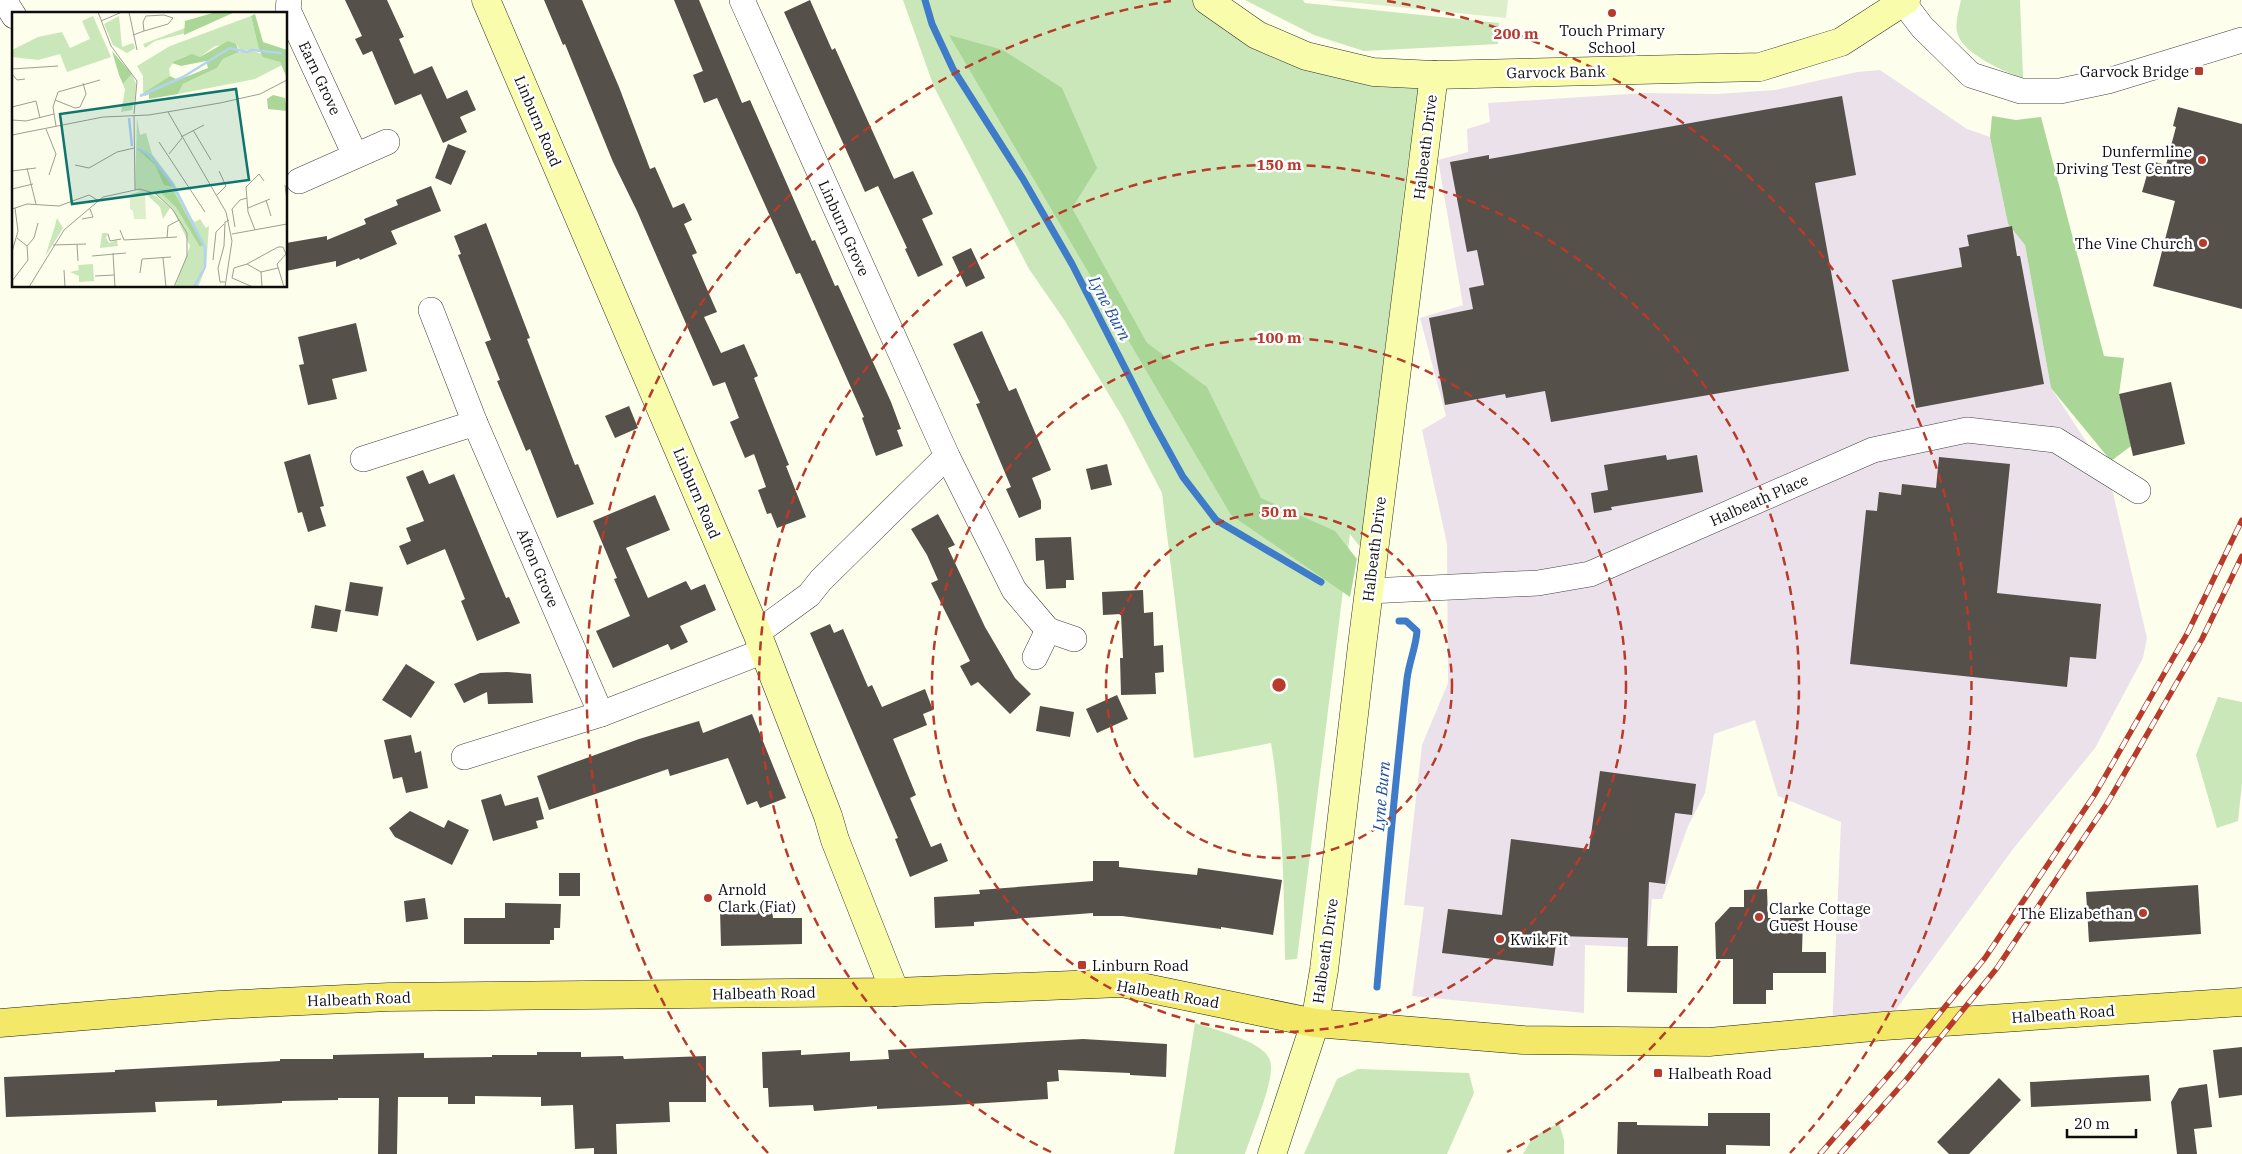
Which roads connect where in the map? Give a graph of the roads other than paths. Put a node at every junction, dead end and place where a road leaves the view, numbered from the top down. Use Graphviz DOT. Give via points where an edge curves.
graph roads {
  1 [pos="4,0"];
  2 [pos="289,0"];
  3 [pos="486,0"];
  4 [pos="742,0"];
  5 [pos="1207,0"];
  6 [pos="1904,1"];
  7 [pos="12,13"];
  8 [pos="2242,40"];
  9 [pos="1434,75"];
  10 [pos="387,142"];
  11 [pos="355,155"];
  12 [pos="299,181"];
  13 [pos="431,310"];
  14 [pos="475,423"];
  15 [pos="947,456"];
  16 [pos="363,459"];
  17 [pos="2138,490"];
  18 [pos="1369,590"];
  19 [pos="1048,630"];
  20 [pos="1074,639"];
  21 [pos="760,642"];
  22 [pos="1035,656"];
  23 [pos="601,714"];
  24 [pos="464,757"];
  25 [pos="895,992"];
  26 [pos="2242,1002"];
  27 [pos="0,1023"];
  28 [pos="1315,1023"];
  29 [pos="1272,1154"];
  1 -- 7 [label="street"];
  2 -- 11 [label="street, Earn Grove" via="288,10"];
  3 -- 21 [label="street, Linburn Road"];
  4 -- 15 [label="street, Linburn Grove"];
  5 -- 9 [label="street, Garvock Bank" via="1257,35 1306,56 1373,72"];
  6 -- 8 [label="street" via="1922,27 1971,75 2021,91 2060,92 2108,81"];
  6 -- 9 [label="street, Garvock Bank" via="1841,42 1760,67"];
  9 -- 18 [label="street, Halbeath Drive"];
  10 -- 11 [label="street"];
  11 -- 12 [label="street"];
  13 -- 14 [label="street, Afton Grove"];
  14 -- 16 [label="street"];
  14 -- 23 [label="street, Afton Grove"];
  15 -- 19 [label="street, Linburn Grove" via="1014,590"];
  15 -- 21 [label="street"];
  17 -- 18 [label="street, Halbeath Place" via="2056,440 1966,430 1872,450 1590,574 1538,584"];
  18 -- 28 [label="street, Halbeath Drive"];
  19 -- 20 [label="street"];
  19 -- 22 [label="street"];
  21 -- 23 [label="street"];
  21 -- 25 [label="street, Linburn Road"];
  23 -- 24 [label="street"];
  25 -- 27 [label="main road, Halbeath Road" via="389,997 219,1005"];
  25 -- 28 [label="main road, Halbeath Road" via="1122,983"];
  26 -- 28 [label="main road, Halbeath Road" via="1884,1026 1709,1042 1523,1040"];
  28 -- 29 [label="street, Halbeath Drive"];
}
